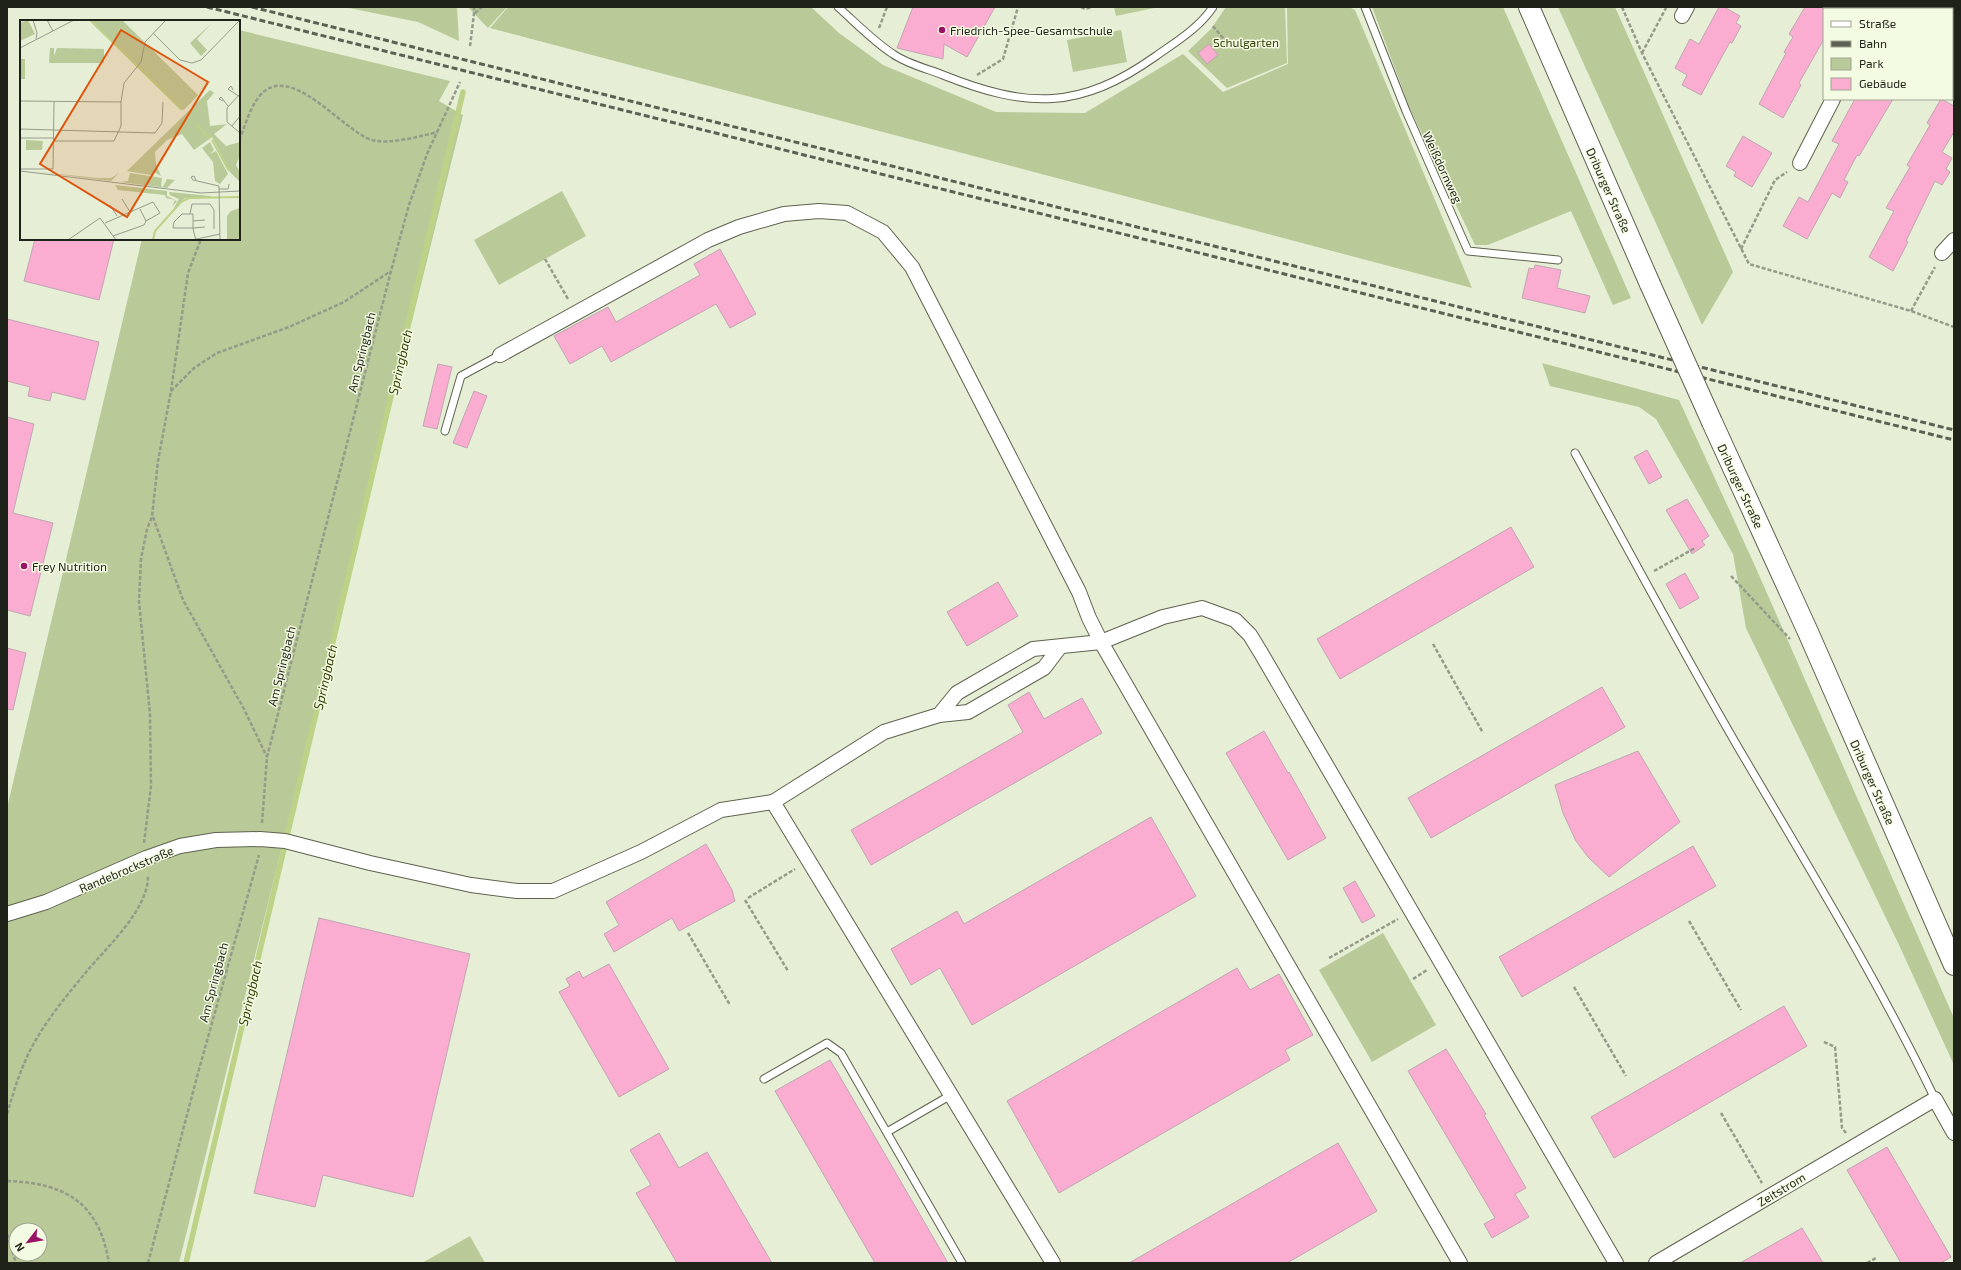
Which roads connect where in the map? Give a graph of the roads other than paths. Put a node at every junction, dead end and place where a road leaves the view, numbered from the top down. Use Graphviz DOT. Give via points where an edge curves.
graph roads {
  1 [pos="838,7"];
  2 [pos="1213,7"];
  3 [pos="1365,7"];
  4 [pos="1529,7"];
  5 [pos="1832,100"];
  6 [pos="1800,163"];
  7 [pos="1954,240"];
  8 [pos="1942,253"];
  9 [pos="1558,260"];
  10 [pos="500,355"];
  11 [pos="445,431"];
  12 [pos="1575,453"];
  13 [pos="1101,642"];
  14 [pos="1060,647"];
  15 [pos="939,715"];
  16 [pos="773,802"];
  17 [pos="7,914"];
  18 [pos="1954,965"];
  19 [pos="764,1079"];
  20 [pos="951,1095"];
  21 [pos="1935,1099"];
  22 [pos="887,1132"];
  23 [pos="1954,1133"];
  24 [pos="962,1263"];
  25 [pos="1052,1263"];
  26 [pos="1460,1263"];
  27 [pos="1616,1263"];
  28 [pos="1656,1263"];
  1 -- 2 [label="lane" via="894,55 963,83 1000,95 1032,100 1070,98 1104,86 1141,66 1189,32"];
  3 -- 9 [label="lane, Weißdornweg" via="1406,111 1468,251"];
  4 -- 18 [label="main road, Driburger Straße, bridge"];
  5 -- 6 [label="street"];
  7 -- 8 [label="street"];
  10 -- 11 [label="lane" via="461,376"];
  10 -- 13 [label="street" via="708,240 784,214 819,211 847,213 883,232 912,267 1079,592"];
  12 -- 21 [label="lane" via="1721,718 1907,1043"];
  13 -- 14 [label="street"];
  13 -- 26 [label="street"];
  13 -- 27 [label="street" via="1163,617 1202,608 1235,620 1250,635"];
  14 -- 15 [label="street" via="1033,649 957,693"];
  14 -- 15 [label="street" via="1044,668 968,712"];
  15 -- 16 [label="street" via="884,732"];
  16 -- 17 [label="street, Randebrockstraße" via="721,810 640,852 553,891 517,891 471,885 290,843 260,839 216,840 180,846 146,858 46,902"];
  16 -- 20 [label="street"];
  19 -- 22 [label="lane" via="827,1043 841,1053"];
  20 -- 22 [label="lane"];
  20 -- 25 [label="street"];
  21 -- 23 [label="street"];
  21 -- 28 [label="street, Zeitstrom"];
  22 -- 24 [label="lane"];
}
